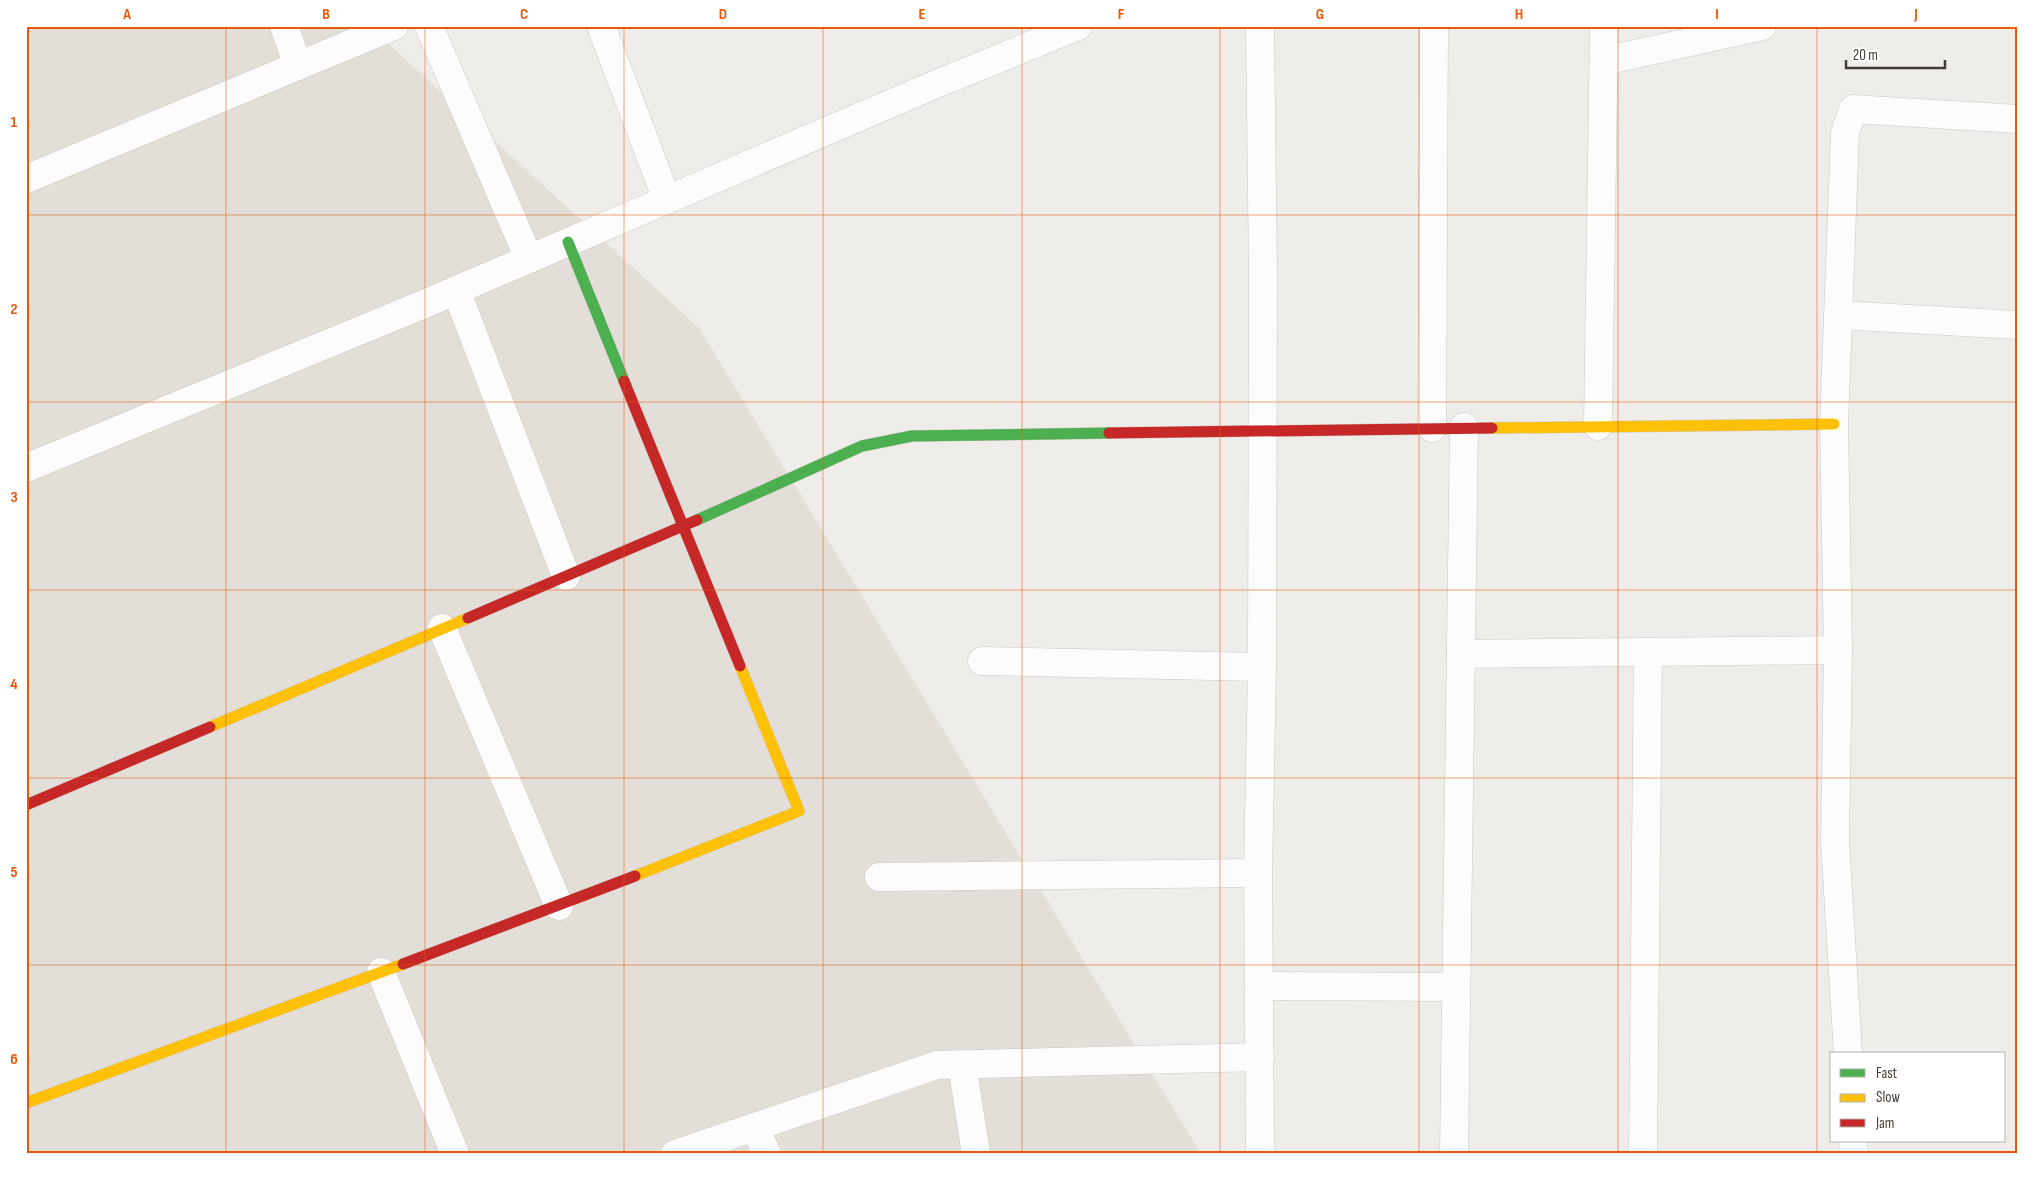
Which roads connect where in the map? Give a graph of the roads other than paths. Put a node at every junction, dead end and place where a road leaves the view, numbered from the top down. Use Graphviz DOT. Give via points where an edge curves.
graph roads {
  1 [pos="284,26"];
  2 [pos="394,26"];
  3 [pos="429,26"];
  4 [pos="601,26"];
  5 [pos="1078,26"];
  6 [pos="1260,26"];
  7 [pos="1434,26"];
  8 [pos="1604,26"];
  9 [pos="1762,26"];
  10 [pos="1604,61"];
  11 [pos="298,66"];
  12 [pos="2017,119"];
  13 [pos="26,179"];
  14 [pos="667,200"];
  15 [pos="568,242"];
  16 [pos="529,259"];
  17 [pos="456,290"];
  18 [pos="1838,315"];
  19 [pos="2017,325"];
  20 [pos="1834,424"];
  21 [pos="1598,426"];
  22 [pos="1432,428"];
  23 [pos="1464,428"];
  24 [pos="1263,430"];
  25 [pos="26,468"];
  26 [pos="684,526"];
  27 [pos="566,576"];
  28 [pos="442,628"];
  29 [pos="1838,650"];
  30 [pos="1648,652"];
  31 [pos="1461,654"];
  32 [pos="982,661"];
  33 [pos="1262,667"];
  34 [pos="26,805"];
  35 [pos="1258,873"];
  36 [pos="879,877"];
  37 [pos="558,906"];
  38 [pos="381,972"];
  39 [pos="1259,986"];
  40 [pos="1456,988"];
  41 [pos="1848,1052"];
  42 [pos="1260,1057"];
  43 [pos="962,1064"];
  44 [pos="26,1102"];
  45 [pos="755,1126"];
  46 [pos="455,1154"];
  47 [pos="675,1154"];
  48 [pos="767,1154"];
  49 [pos="976,1154"];
  50 [pos="1260,1154"];
  51 [pos="1454,1154"];
  52 [pos="1642,1154"];
  1 -- 11 [label="street"];
  2 -- 11 [label="street"];
  3 -- 16 [label="street"];
  4 -- 14 [label="street"];
  5 -- 14 [label="street"];
  6 -- 24 [label="street"];
  7 -- 22 [label="street"];
  8 -- 10 [label="street"];
  9 -- 10 [label="street"];
  10 -- 21 [label="street"];
  11 -- 13 [label="street"];
  12 -- 18 [label="street" via="1853,109 1845,133"];
  14 -- 15 [label="street"];
  15 -- 16 [label="street"];
  15 -- 26 [label="street"];
  16 -- 17 [label="street"];
  17 -- 25 [label="street"];
  17 -- 27 [label="street"];
  18 -- 19 [label="street"];
  18 -- 20 [label="street"];
  20 -- 21 [label="street"];
  20 -- 29 [label="street"];
  21 -- 23 [label="street"];
  22 -- 23 [label="street"];
  22 -- 24 [label="street"];
  23 -- 31 [label="street"];
  24 -- 26 [label="street" via="912,436 862,446"];
  24 -- 33 [label="street"];
  26 -- 27 [label="street"];
  26 -- 37 [label="street" via="799,811"];
  27 -- 28 [label="street"];
  28 -- 34 [label="street"];
  28 -- 37 [label="street"];
  29 -- 30 [label="street"];
  29 -- 41 [label="street" via="1835,842"];
  30 -- 31 [label="street"];
  30 -- 52 [label="street"];
  31 -- 40 [label="street"];
  32 -- 33 [label="street"];
  33 -- 35 [label="street"];
  35 -- 36 [label="street"];
  35 -- 39 [label="street"];
  37 -- 38 [label="street"];
  38 -- 44 [label="street"];
  38 -- 46 [label="street"];
  39 -- 40 [label="street"];
  39 -- 42 [label="street"];
  40 -- 51 [label="street"];
  42 -- 43 [label="street"];
  42 -- 50 [label="street"];
  43 -- 45 [label="street" via="937,1065"];
  43 -- 49 [label="street"];
  45 -- 47 [label="street"];
  45 -- 48 [label="street"];
}
